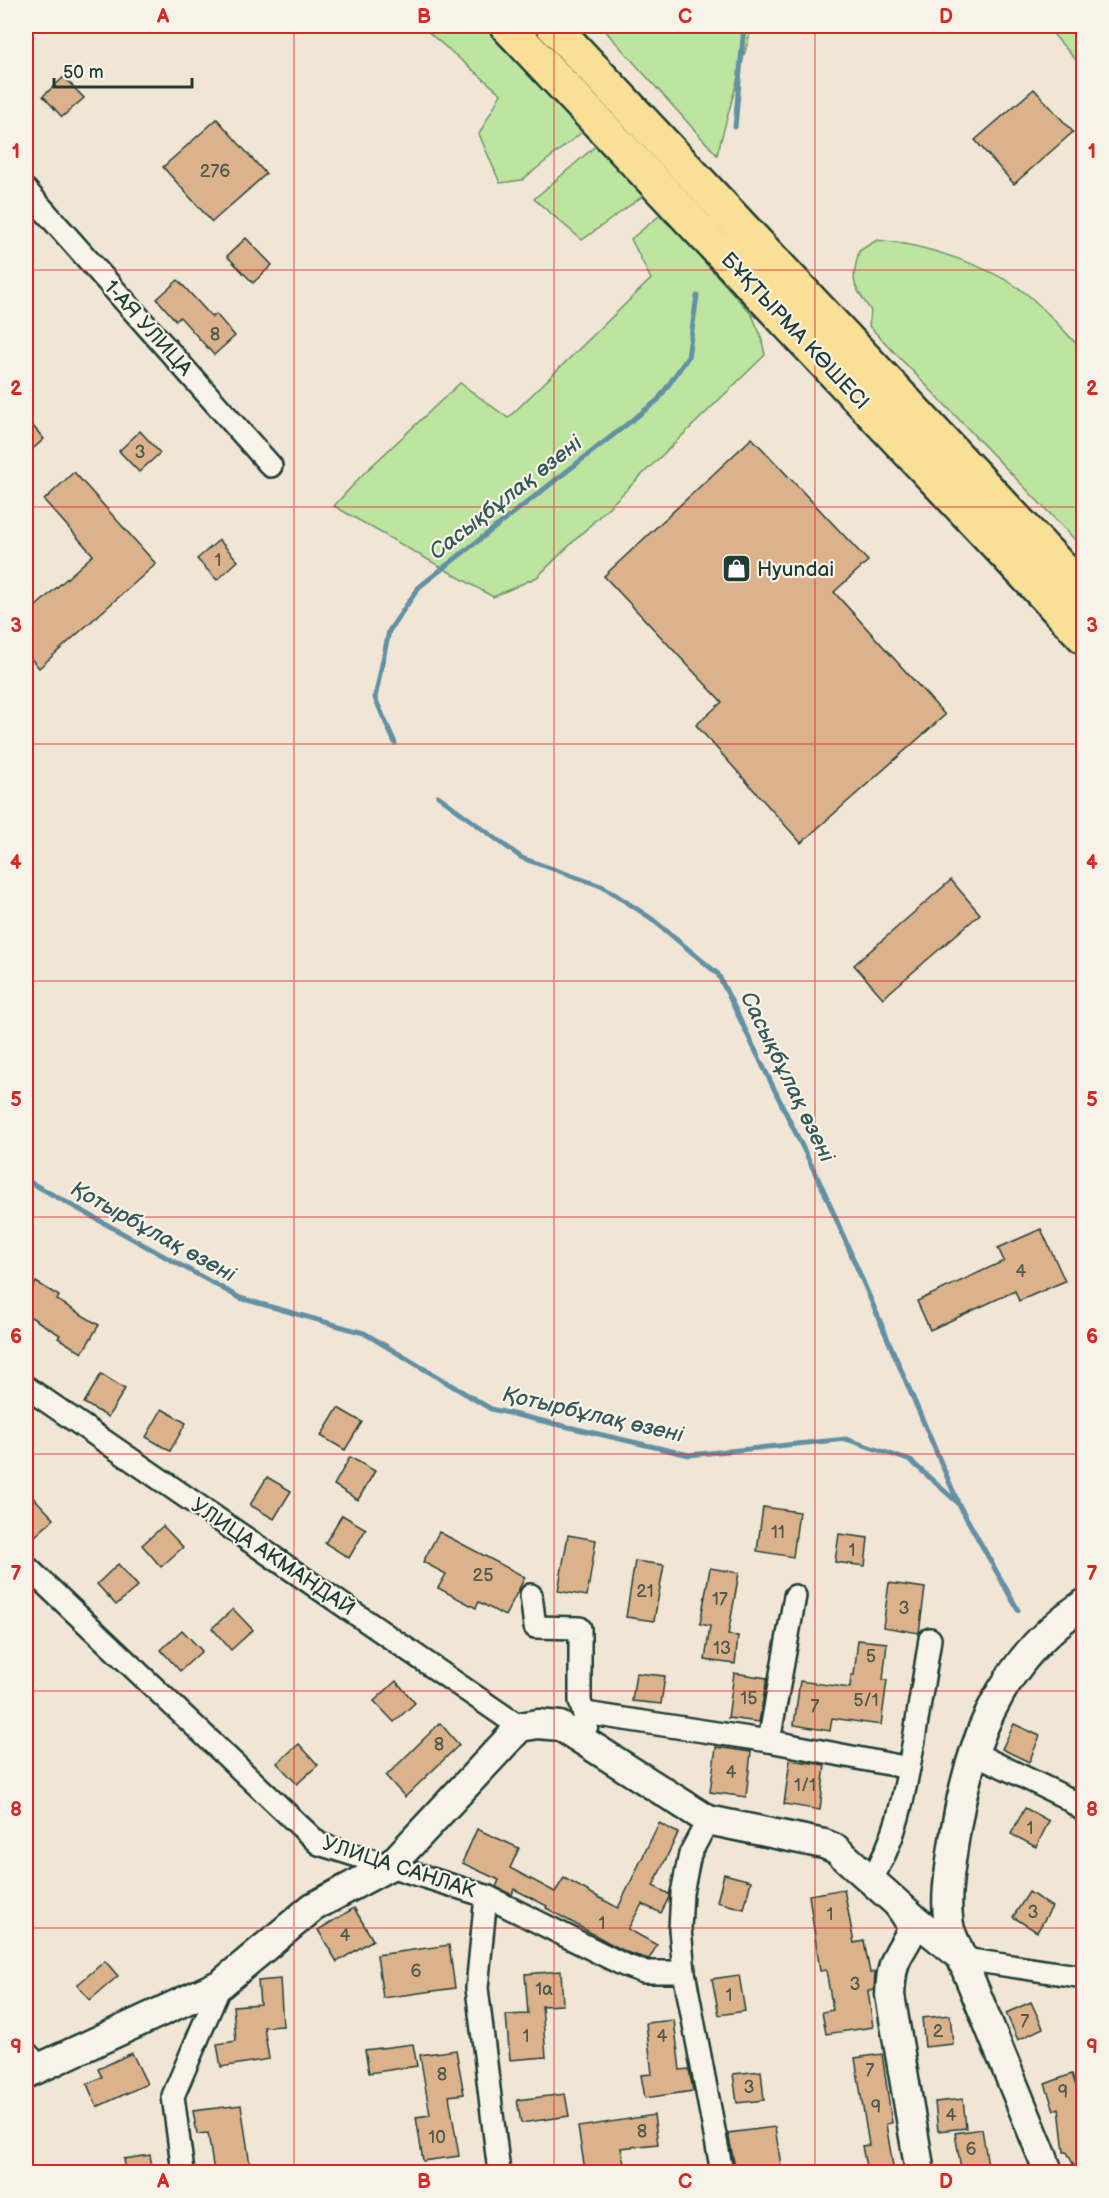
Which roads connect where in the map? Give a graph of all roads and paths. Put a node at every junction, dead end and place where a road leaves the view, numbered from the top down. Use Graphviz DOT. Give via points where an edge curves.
graph roads {
  1 [pos="507,26"];
  2 [pos="553,26"];
  3 [pos="26,190"];
  4 [pos="760,271"];
  5 [pos="271,466"];
  6 [pos="1083,592"];
  7 [pos="1083,637"];
  8 [pos="26,1387"];
  9 [pos="26,1566"];
  10 [pos="531,1595"];
  11 [pos="795,1596"];
  12 [pos="1083,1604"];
  13 [pos="930,1639"];
  14 [pos="585,1713"];
  15 [pos="520,1727"];
  16 [pos="769,1741"];
  17 [pos="591,1747"];
  18 [pos="974,1754"];
  19 [pos="909,1768"];
  20 [pos="1083,1811"];
  21 [pos="708,1820"];
  22 [pos="391,1865"];
  23 [pos="949,1877"];
  24 [pos="870,1881"];
  25 [pos="486,1896"];
  26 [pos="897,1904"];
  27 [pos="915,1936"];
  28 [pos="964,1959"];
  29 [pos="684,1972"];
  30 [pos="1083,1977"];
  31 [pos="221,1984"];
  32 [pos="30,2064"];
  33 [pos="183,2172"];
  34 [pos="499,2172"];
  35 [pos="723,2172"];
  36 [pos="920,2172"];
  37 [pos="1048,2172"];
  1 -- 4 [label="main road, БҰҚТЫРМА КӨШЕСІ"];
  2 -- 4 [label="main road, БҰҚТЫРМА КӨШЕСІ"];
  3 -- 5 [label="street, 1-АЯ УЛИЦА"];
  4 -- 6 [label="main road, БҰҚТЫРМА КӨШЕСІ"];
  4 -- 7 [label="main road, БҰҚТЫРМА КӨШЕСІ"];
  8 -- 15 [label="street, УЛИЦА АКМАНДАЙ"];
  9 -- 22 [label="street, УЛИЦА САНЛАК" via="319,1844"];
  10 -- 14 [label="street" via="535,1627 580,1628 580,1701"];
  11 -- 16 [label="street"];
  12 -- 18 [label="street" via="1051,1628 1018,1665 987,1718"];
  13 -- 19 [label="street"];
  14 -- 16 [label="street"];
  14 -- 17 [label="street"];
  15 -- 17 [label="street" via="560,1726"];
  15 -- 22 [label="street"];
  16 -- 19 [label="street"];
  17 -- 21 [label="street"];
  18 -- 20 [label="street" via="1065,1797"];
  18 -- 23 [label="street" via="960,1802"];
  19 -- 24 [label="street" via="891,1844"];
  21 -- 24 [label="street" via="824,1844 836,1849"];
  21 -- 29 [label="street" via="690,1854 682,1893"];
  22 -- 25 [label="street, УЛИЦА САНЛАК"];
  22 -- 31 [label="street" via="313,1907"];
  23 -- 26 [label="street" via="939,1899 927,1910 914,1912"];
  23 -- 27 [label="street" via="939,1908"];
  23 -- 28 [label="street" via="948,1922"];
  24 -- 26 [label="street"];
  25 -- 29 [label="street, УЛИЦА САНЛАК" via="624,1965 644,1972"];
  25 -- 34 [label="street" via="477,1988"];
  26 -- 27 [label="street"];
  27 -- 28 [label="street"];
  27 -- 36 [label="street" via="898,1955 890,1995"];
  28 -- 30 [label="street"];
  28 -- 37 [label="street"];
  29 -- 35 [label="street"];
  31 -- 32 [label="street"];
  31 -- 33 [label="street" via="173,2096"];
}
